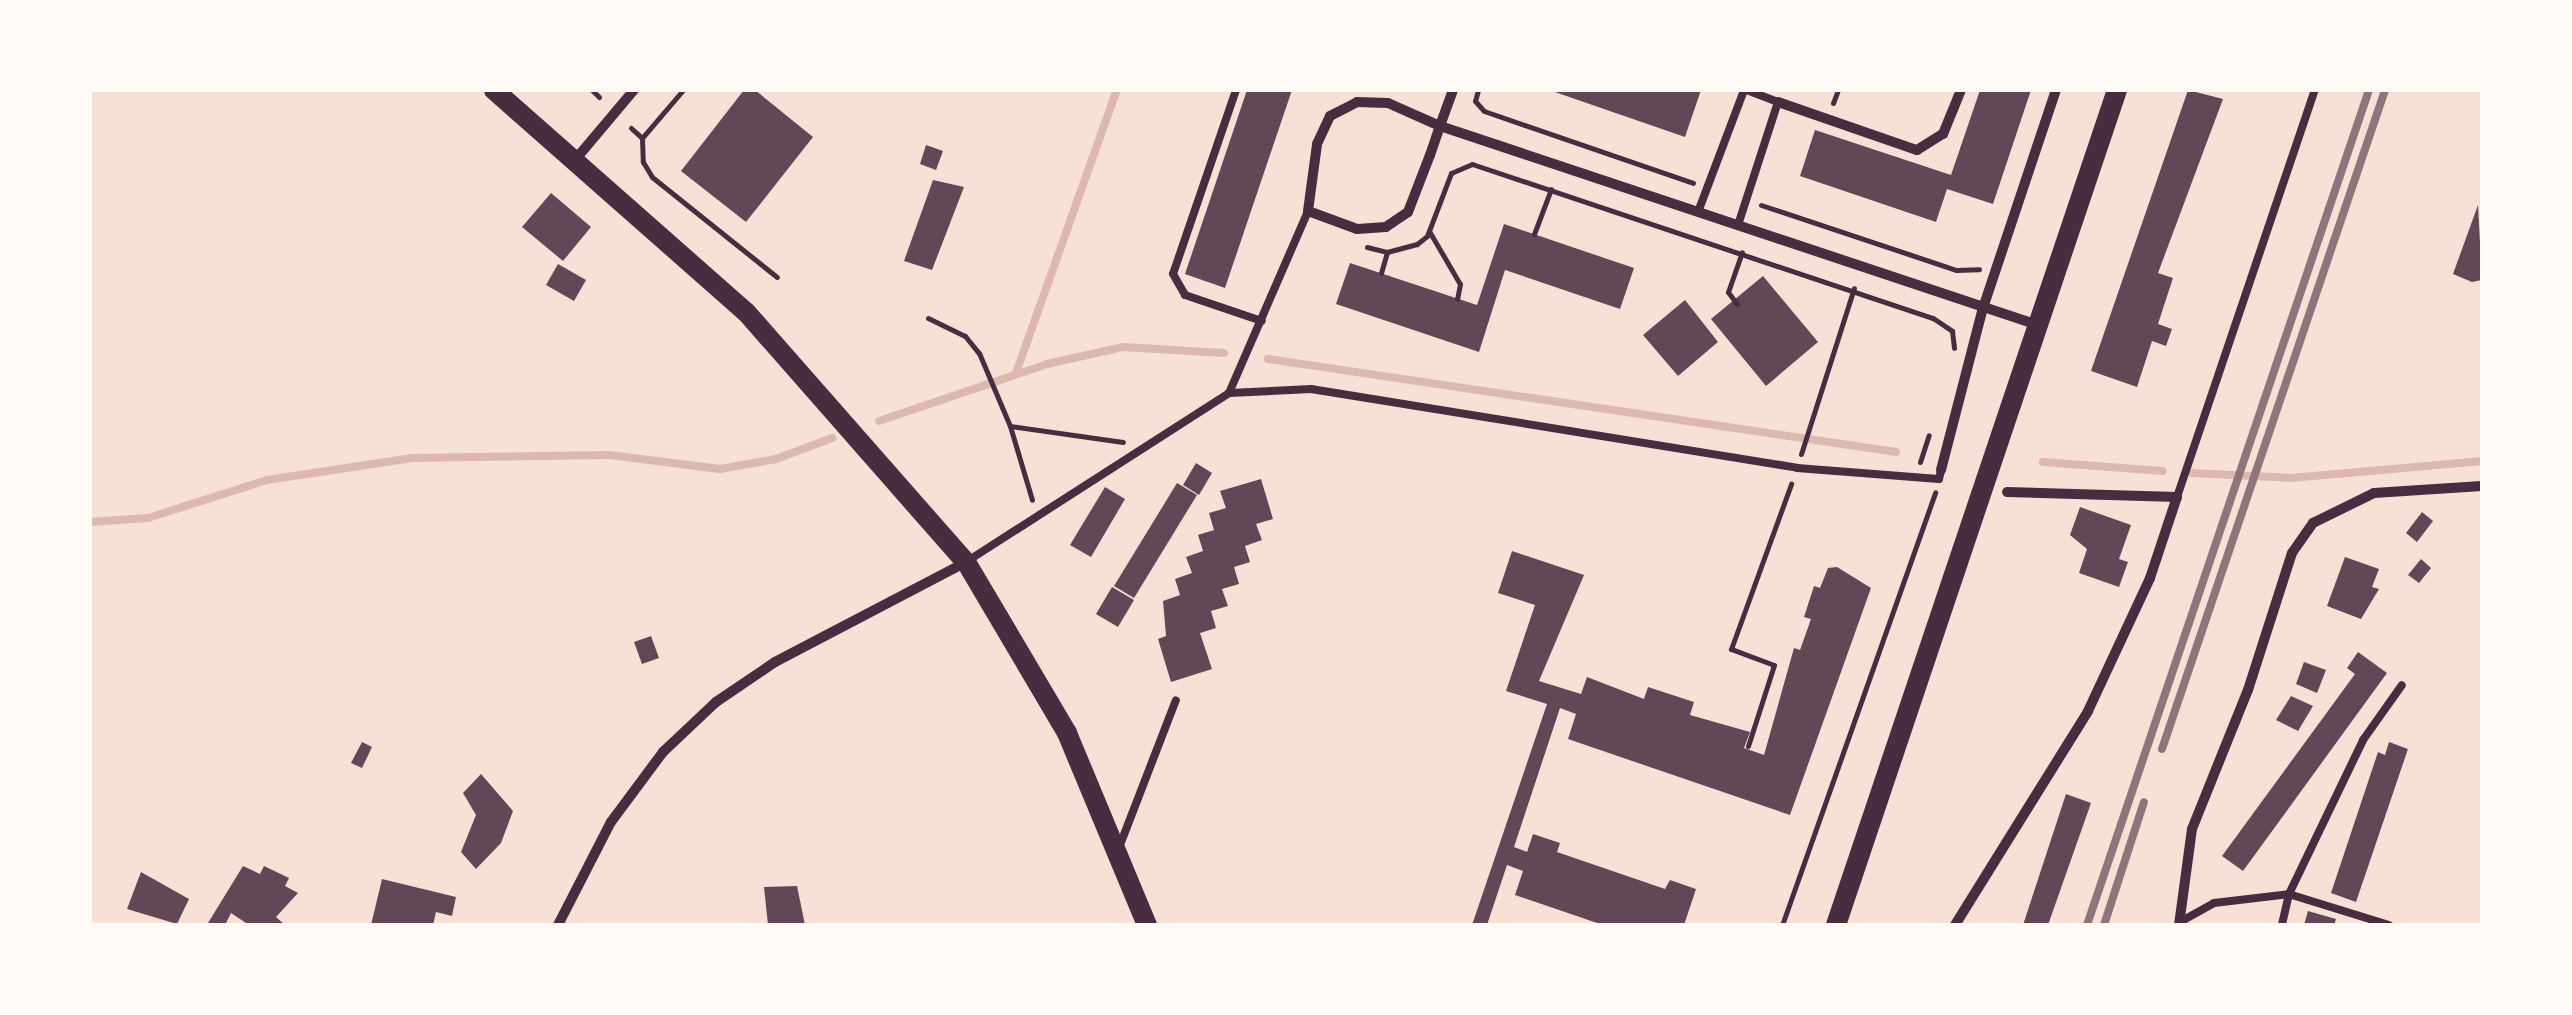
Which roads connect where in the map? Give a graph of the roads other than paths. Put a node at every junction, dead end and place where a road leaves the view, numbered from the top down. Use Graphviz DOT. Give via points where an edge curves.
graph roads {
  1 [pos="494,90"];
  2 [pos="634,90"];
  3 [pos="1236,90"];
  4 [pos="1454,90"];
  5 [pos="1746,90"];
  6 [pos="1961,90"];
  7 [pos="2056,90"];
  8 [pos="2117,90"];
  9 [pos="2316,90"];
  10 [pos="1778,102"];
  11 [pos="1440,126"];
  12 [pos="575,160"];
  13 [pos="1308,211"];
  14 [pos="1698,212"];
  15 [pos="1738,225"];
  16 [pos="1983,308"];
  17 [pos="1262,321"];
  18 [pos="2038,325"];
  19 [pos="1230,393"];
  20 [pos="1940,475"];
  21 [pos="2482,486"];
  22 [pos="2008,492"];
  23 [pos="2176,497"];
  24 [pos="966,562"];
  25 [pos="2402,685"];
  26 [pos="1176,700"];
  27 [pos="1118,850"];
  28 [pos="2289,894"];
  29 [pos="2179,923"];
  30 [pos="2382,924"];
  31 [pos="558,925"];
  32 [pos="1147,925"];
  33 [pos="1836,925"];
  34 [pos="1955,925"];
  35 [pos="2282,925"];
  1 -- 12 [label="main road"];
  2 -- 12 [label="street"];
  3 -- 17 [label="lane" via="1173,274 1184,294"];
  4 -- 11 [label="street"];
  5 -- 10 [label="lane"];
  5 -- 14 [label="lane"];
  6 -- 10 [label="street" via="1943,134 1917,150"];
  7 -- 16 [label="street"];
  8 -- 18 [label="main road"];
  9 -- 23 [label="lane"];
  10 -- 15 [label="lane"];
  11 -- 13 [label="street" via="1408,212 1386,227 1356,229"];
  11 -- 13 [label="street" via="1388,103 1356,102 1330,116 1317,144"];
  11 -- 14 [label="street"];
  12 -- 24 [label="main road" via="746,312"];
  13 -- 17 [label="lane"];
  14 -- 15 [label="street"];
  15 -- 16 [label="street"];
  16 -- 18 [label="street"];
  16 -- 20 [label="street"];
  17 -- 19 [label="lane"];
  18 -- 33 [label="main road"];
  19 -- 20 [label="lane" via="1311,390 1797,468"];
  19 -- 24 [label="lane"];
  21 -- 29 [label="street" via="2374,493 2313,523 2292,553 2248,690 2192,829"];
  22 -- 23 [label="street"];
  23 -- 34 [label="street" via="2150,578 2088,712"];
  24 -- 27 [label="main road" via="1067,733"];
  24 -- 31 [label="street" via="775,662 716,702 663,752 611,822"];
  25 -- 28 [label="lane" via="2363,740"];
  26 -- 27 [label="lane"];
  27 -- 32 [label="main road"];
  28 -- 29 [label="lane" via="2214,903"];
  28 -- 30 [label="lane"];
  28 -- 35 [label="lane"];
}
